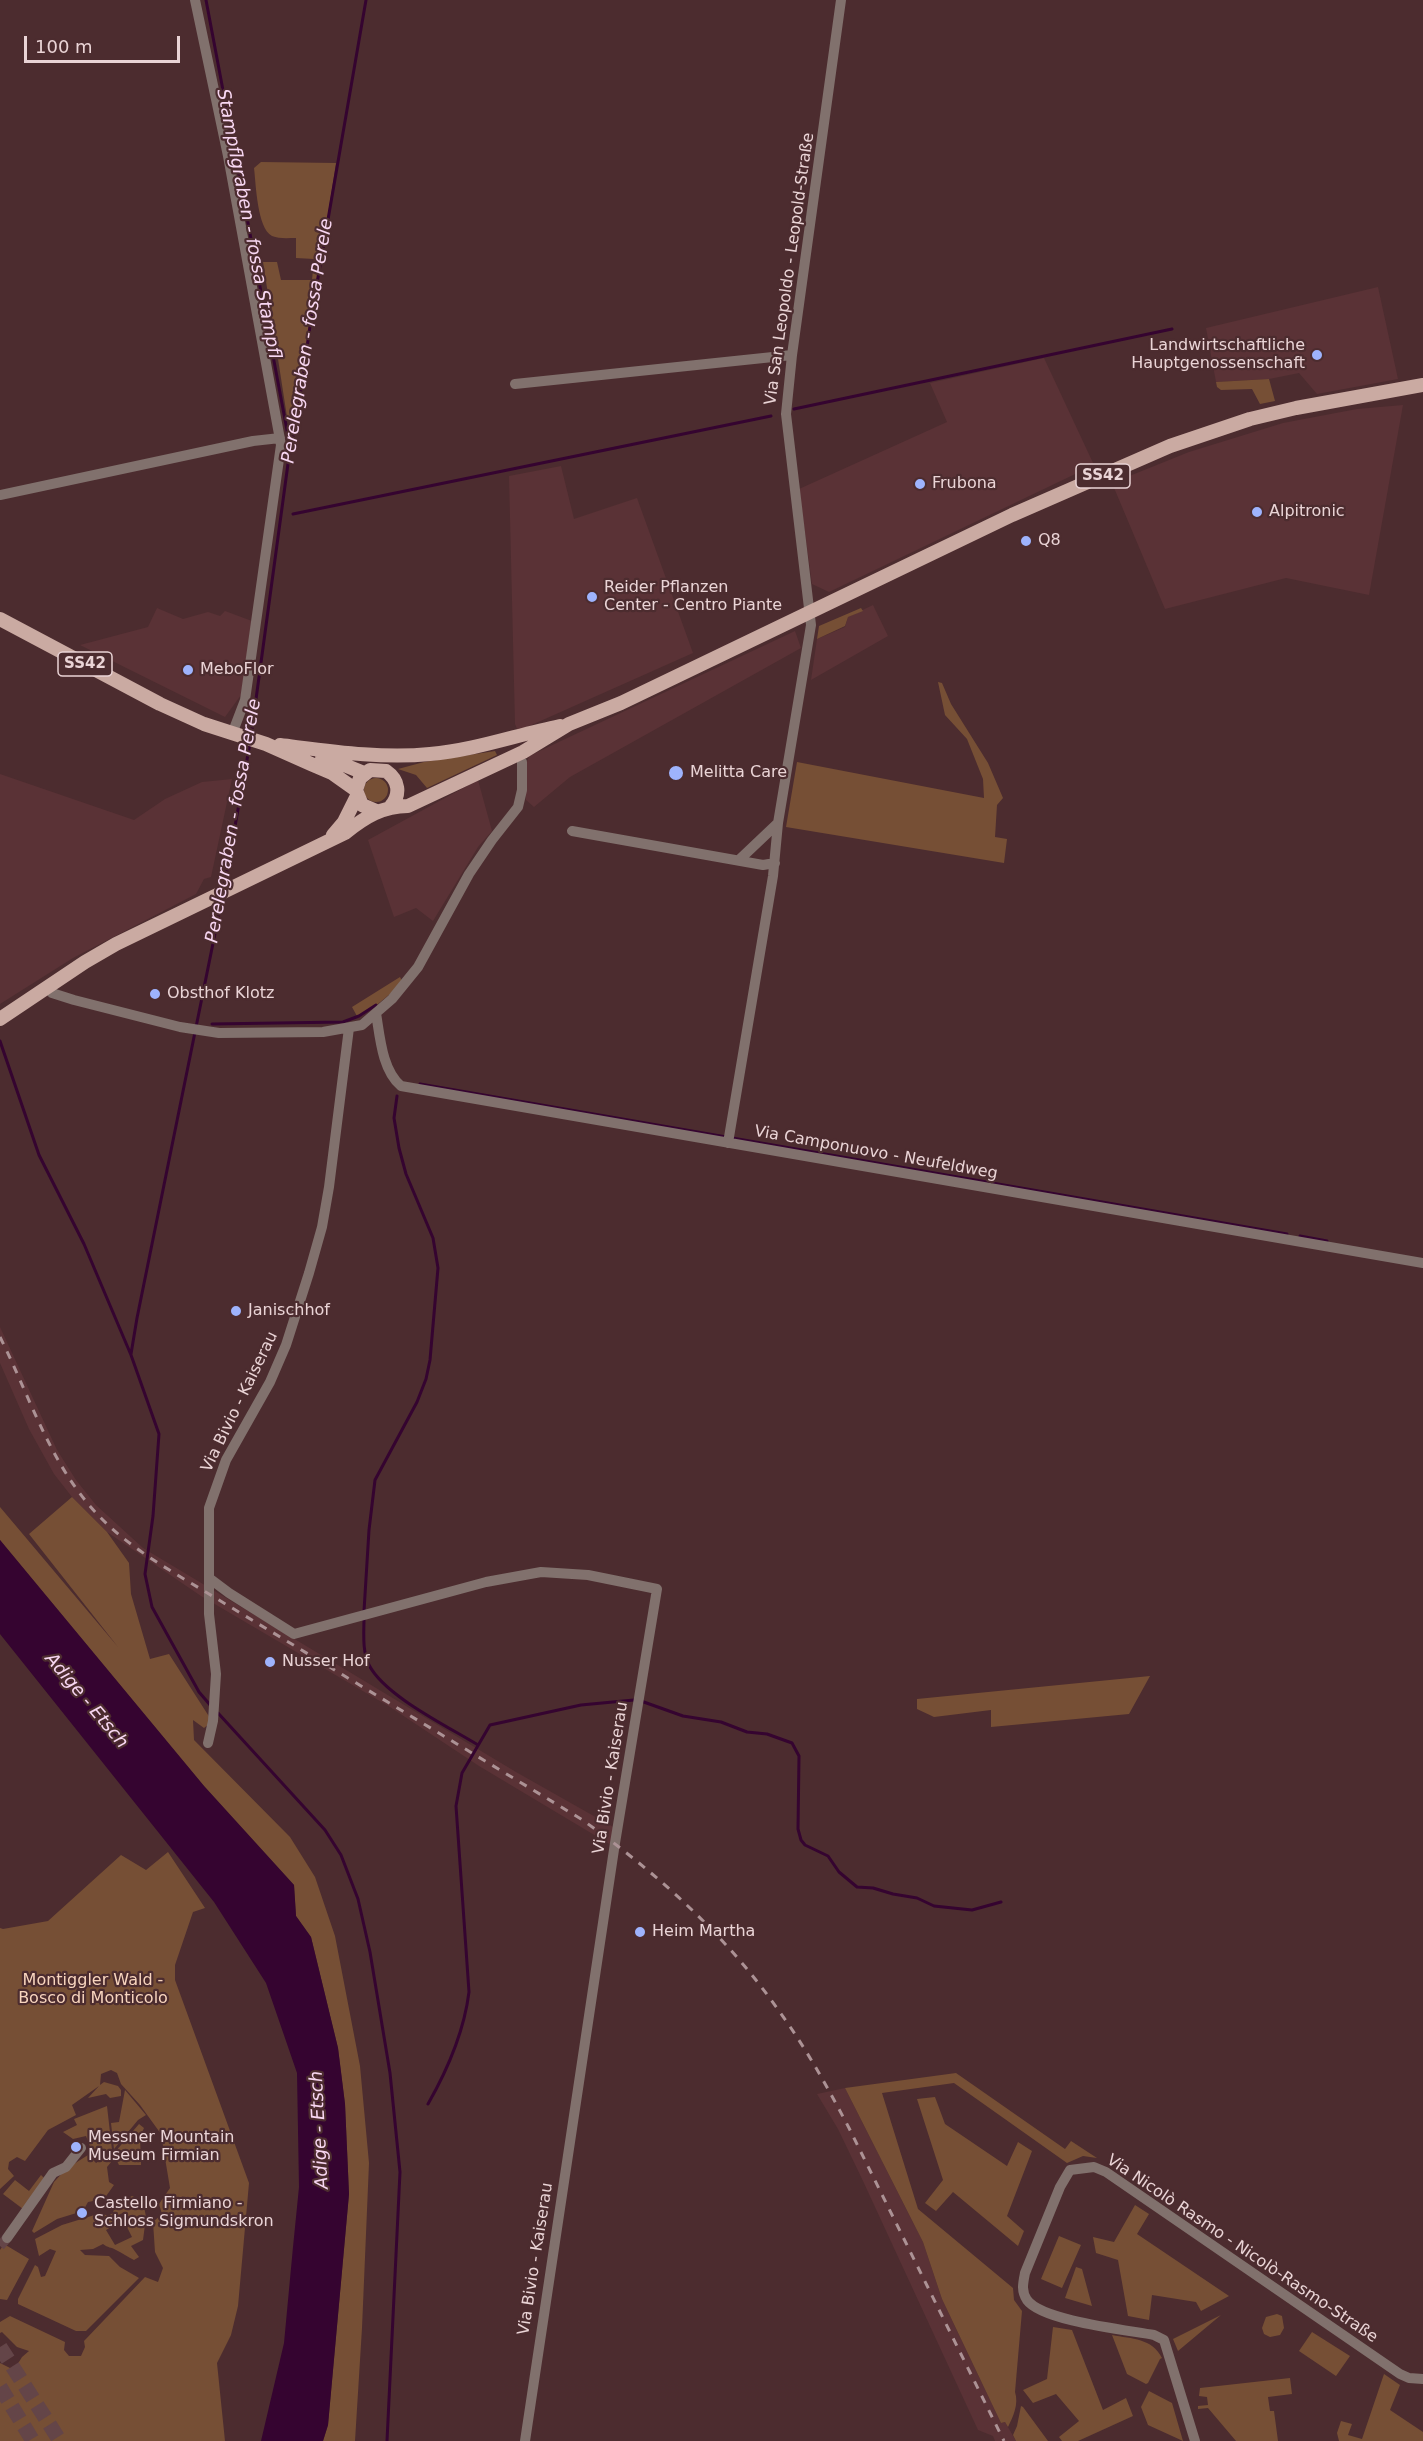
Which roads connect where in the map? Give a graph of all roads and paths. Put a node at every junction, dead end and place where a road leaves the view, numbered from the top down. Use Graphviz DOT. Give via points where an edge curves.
graph roads {
  1 [pos="195,0"];
  2 [pos="840,0"];
  3 [pos="792,355"];
  4 [pos="515,384"];
  5 [pos="1423,385"];
  6 [pos="280,438"];
  7 [pos="0,495"];
  8 [pos="810,613"];
  9 [pos="0,619"];
  10 [pos="569,724"];
  11 [pos="237,736"];
  12 [pos="269,744"];
  13 [pos="429,754"];
  14 [pos="522,762"];
  15 [pos="386,771"];
  16 [pos="364,773"];
  17 [pos="356,793"];
  18 [pos="391,806"];
  19 [pos="376,811"];
  20 [pos="778,823"];
  21 [pos="572,831"];
  22 [pos="328,841"];
  23 [pos="739,860"];
  24 [pos="775,862"];
  25 [pos="47,987"];
  26 [pos="376,1013"];
  27 [pos="1,1018"];
  28 [pos="349,1028"];
  29 [pos="728,1138"];
  30 [pos="1423,1263"];
  31 [pos="209,1578"];
  32 [pos="208,1743"];
  33 [pos="81,2148"];
  34 [pos="7,2238"];
  35 [pos="1423,2379"];
  36 [pos="525,2441"];
  37 [pos="1195,2441"];
  1 -- 6 [label="street"];
  2 -- 3 [label="street, Via San Leopoldo - Leopold-Straße"];
  3 -- 4 [label="street"];
  3 -- 8 [label="street, Via San Leopoldo - Leopold-Straße" via="786,414"];
  5 -- 8 [label="main road, SS42" via="1296,408 1170,446 1012,515"];
  6 -- 7 [label="street"];
  6 -- 11 [label="street"];
  8 -- 10 [label="main road, SS42"];
  8 -- 20 [label="street, Via San Leopoldo - Leopold-Straße" via="806,663"];
  9 -- 11 [label="main road, SS42" via="160,704"];
  10 -- 13 [label="main road, SS42" via="489,745"];
  10 -- 18 [label="main road, SS42" via="522,752 408,806"];
  11 -- 12 [label="main road, SS42"];
  12 -- 13 [label="main road, SS42" via="338,753"];
  12 -- 16 [label="main road, SS42" via="325,757"];
  12 -- 17 [label="main road, SS42" via="332,773"];
  13 -- 15 [label="main road, SS42"];
  14 -- 26 [label="street" via="518,807 469,874 418,967"];
  15 -- 16 [label="main road, SS42"];
  15 -- 18 [label="main road" via="398,789"];
  16 -- 17 [label="main road"];
  17 -- 19 [label="main road, SS42" via="362,805"];
  17 -- 22 [label="main road" via="344,822"];
  18 -- 19 [label="main road, SS42"];
  19 -- 22 [label="main road"];
  20 -- 23 [label="street"];
  20 -- 24 [label="street, Via San Leopoldo - Leopold-Straße"];
  21 -- 23 [label="street"];
  22 -- 25 [label="main road" via="116,944"];
  23 -- 24 [label="street" via="763,865"];
  24 -- 29 [label="street, Via San Leopoldo - Leopold-Straße"];
  25 -- 27 [label="main road"];
  25 -- 28 [label="street" via="52,993 74,1000 219,1033"];
  26 -- 28 [label="street" via="362,1025"];
  26 -- 29 [label="street, Via Camponuovo - Neufeldweg" via="387,1066 401,1086"];
  28 -- 31 [label="street, Via Bivio - Kaiserau" via="322,1227 286,1346 215,1488 209,1508"];
  29 -- 30 [label="street, Via Camponuovo - Neufeldweg"];
  31 -- 32 [label="street, Via Bivio - Kaiserau" via="216,1695"];
  31 -- 36 [label="street, Via Bivio - Kaiserau" via="294,1634 474,1585 541,1572 588,1575 657,1589"];
  33 -- 34 [label="street" via="66,2167 53,2173"];
  35 -- 37 [label="street, Via Nicolò Rasmo - Nicolò-Rasmo-Straße" via="1400,2374 1106,2172 1082,2167 1070,2170 1025,2273 1022,2287 1026,2299 1052,2316 1164,2340"];
}
